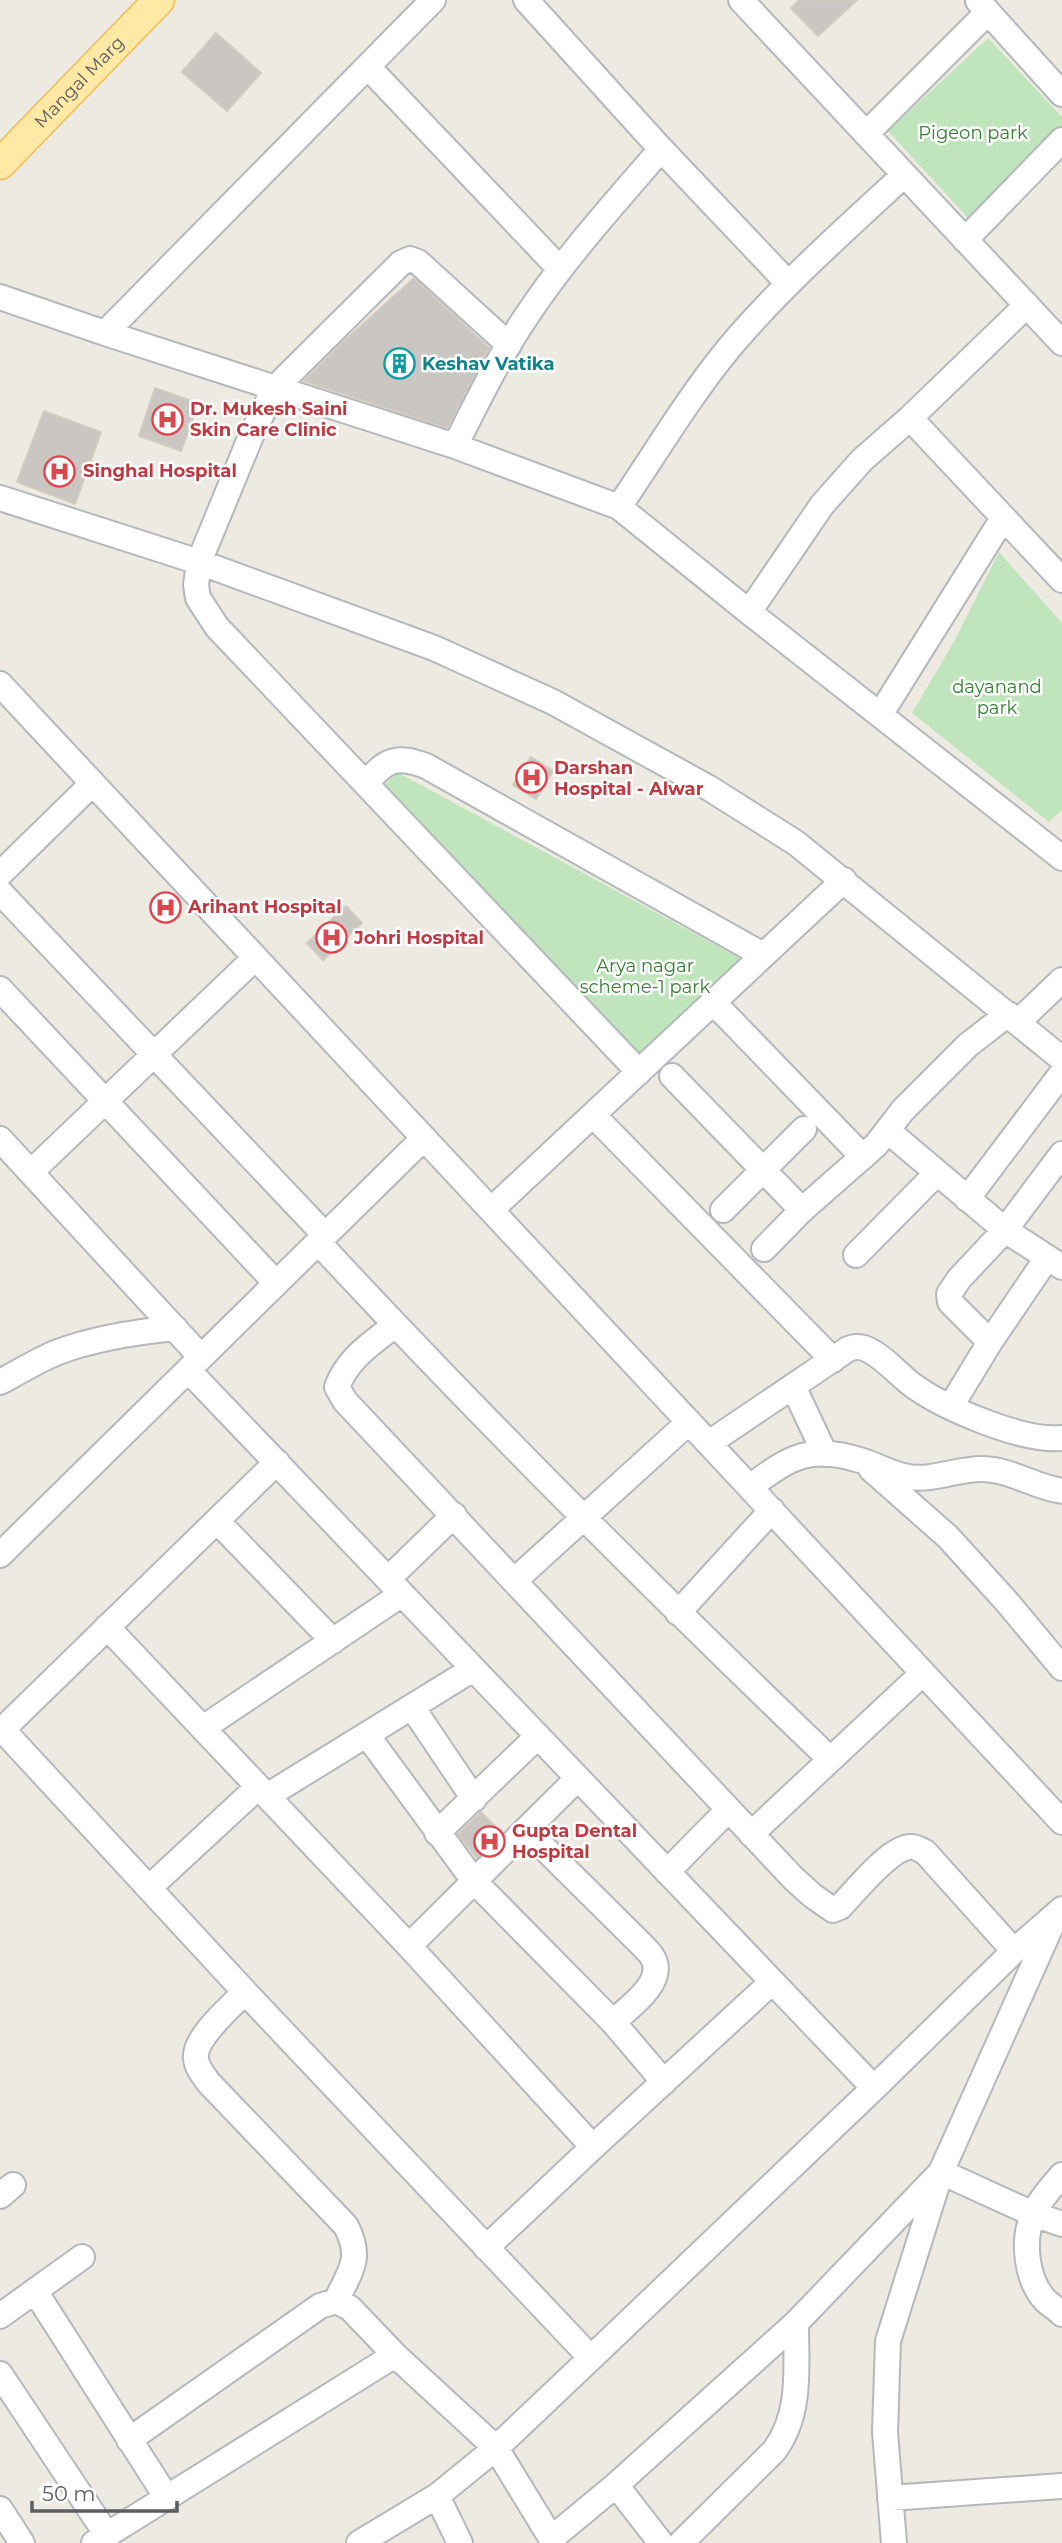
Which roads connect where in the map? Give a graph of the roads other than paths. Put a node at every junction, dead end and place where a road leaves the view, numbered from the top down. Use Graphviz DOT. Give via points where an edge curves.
graph roads {
  1 [pos="134,0"];
  2 [pos="159,0"];
  3 [pos="433,0"];
  4 [pos="526,0"];
  5 [pos="741,0"];
  6 [pos="982,6"];
  7 [pos="368,67"];
  8 [pos="1062,93"];
  9 [pos="866,134"];
  10 [pos="0,135"];
  11 [pos="1062,140"];
  12 [pos="661,149"];
  13 [pos="0,164"];
  14 [pos="904,175"];
  15 [pos="965,240"];
  16 [pos="560,269"];
  17 [pos="788,282"];
  18 [pos="0,297"];
  19 [pos="1027,305"];
  20 [pos="105,333"];
  21 [pos="1062,343"];
  22 [pos="509,345"];
  23 [pos="274,389"];
  24 [pos="910,418"];
  25 [pos="456,446"];
  26 [pos="0,498"];
  27 [pos="619,507"];
  28 [pos="1003,518"];
  29 [pos="199,562"];
  30 [pos="1062,580"];
  31 [pos="749,612"];
  32 [pos="0,684"];
  33 [pos="880,715"];
  34 [pos="366,783"];
  35 [pos="92,784"];
  36 [pos="1062,858"];
  37 [pos="0,874"];
  38 [pos="844,880"];
  39 [pos="0,892"];
  40 [pos="763,955"];
  41 [pos="254,959"];
  42 [pos="1062,980"];
  43 [pos="0,989"];
  44 [pos="713,1002"];
  45 [pos="1013,1018"];
  46 [pos="154,1054"];
  47 [pos="1062,1059"];
  48 [pos="639,1072"];
  49 [pos="1062,1073"];
  50 [pos="672,1076"];
  51 [pos="105,1100"];
  52 [pos="593,1115"];
  53 [pos="804,1129"];
  54 [pos="888,1131"];
  55 [pos="424,1138"];
  56 [pos="0,1139"];
  57 [pos="1062,1153"];
  58 [pos="863,1157"];
  59 [pos="763,1170"];
  60 [pos="31,1172"];
  61 [pos="937,1173"];
  62 [pos="967,1199"];
  63 [pos="491,1210"];
  64 [pos="723,1210"];
  65 [pos="802,1210"];
  66 [pos="1005,1230"];
  67 [pos="321,1239"];
  68 [pos="764,1249"];
  69 [pos="856,1255"];
  70 [pos="1055,1262"];
  71 [pos="276,1283"];
  72 [pos="395,1325"];
  73 [pos="175,1328"];
  74 [pos="990,1342"];
  75 [pos="833,1360"];
  76 [pos="195,1363"];
  77 [pos="0,1382"];
  78 [pos="793,1386"];
  79 [pos="951,1406"];
  80 [pos="689,1422"];
  81 [pos="1062,1438"];
  82 [pos="709,1443"];
  83 [pos="825,1454"];
  84 [pos="861,1460"];
  85 [pos="277,1462"];
  86 [pos="750,1487"];
  87 [pos="1062,1491"];
  88 [pos="772,1510"];
  89 [pos="454,1516"];
  90 [pos="583,1519"];
  91 [pos="217,1521"];
  92 [pos="0,1555"];
  93 [pos="514,1581"];
  94 [pos="395,1587"];
  95 [pos="678,1614"];
  96 [pos="107,1627"];
  97 [pos="333,1641"];
  98 [pos="1062,1668"];
  99 [pos="473,1669"];
  100 [pos="923,1673"];
  101 [pos="412,1707"];
  102 [pos="1,1728"];
  103 [pos="203,1728"];
  104 [pos="367,1735"];
  105 [pos="538,1736"];
  106 [pos="830,1759"];
  107 [pos="578,1778"];
  108 [pos="263,1792"];
  109 [pos="474,1800"];
  110 [pos="728,1810"];
  111 [pos="1062,1822"];
  112 [pos="526,1830"];
  113 [pos="437,1833"];
  114 [pos="751,1834"];
  115 [pos="667,1872"];
  116 [pos="474,1881"];
  117 [pos="150,1887"];
  118 [pos="1059,1912"];
  119 [pos="409,1946"];
  120 [pos="1014,1951"];
  121 [pos="772,1982"];
  122 [pos="245,1992"];
  123 [pos="613,2022"];
  124 [pos="664,2082"];
  125 [pos="874,2088"];
  126 [pos="593,2147"];
  127 [pos="941,2172"];
  128 [pos="1062,2175"];
  129 [pos="1033,2214"];
  130 [pos="1062,2224"];
  131 [pos="486,2248"];
  132 [pos="82,2257"];
  133 [pos="35,2291"];
  134 [pos="335,2301"];
  135 [pos="1062,2314"];
  136 [pos="0,2316"];
  137 [pos="796,2323"];
  138 [pos="395,2355"];
  139 [pos="591,2358"];
  140 [pos="0,2374"];
  141 [pos="129,2440"];
  142 [pos="496,2448"];
  143 [pos="616,2485"];
  144 [pos="1062,2486"];
  145 [pos="437,2496"];
  146 [pos="167,2498"];
  147 [pos="890,2498"];
  148 [pos="0,2509"];
  149 [pos="100,2539"];
  150 [pos="553,2541"];
  151 [pos="22,2543"];
  152 [pos="359,2543"];
  153 [pos="460,2543"];
  154 [pos="661,2543"];
  155 [pos="681,2543"];
  156 [pos="894,2543"];
  1 -- 10 [label="main road, Mangal Marg"];
  2 -- 13 [label="main road, Mangal Marg"];
  3 -- 7 [label="street"];
  4 -- 12 [label="street"];
  5 -- 9 [label="street"];
  6 -- 8 [label="street"];
  6 -- 9 [label="street"];
  7 -- 16 [label="street"];
  7 -- 20 [label="street"];
  9 -- 14 [label="street"];
  11 -- 15 [label="street"];
  12 -- 16 [label="street"];
  12 -- 17 [label="street"];
  14 -- 15 [label="street"];
  14 -- 17 [label="street"];
  15 -- 19 [label="street"];
  16 -- 22 [label="street"];
  17 -- 27 [label="street" via="714,367"];
  18 -- 20 [label="street"];
  19 -- 21 [label="street"];
  19 -- 24 [label="street"];
  20 -- 23 [label="street"];
  22 -- 23 [label="street" via="410,259 401,262"];
  22 -- 25 [label="street"];
  23 -- 25 [label="street"];
  23 -- 29 [label="street"];
  24 -- 28 [label="street"];
  24 -- 31 [label="street" via="862,460 822,505"];
  25 -- 27 [label="street"];
  26 -- 29 [label="street"];
  27 -- 31 [label="street"];
  28 -- 30 [label="street"];
  28 -- 33 [label="street"];
  29 -- 34 [label="street" via="196,585 203,609"];
  29 -- 38 [label="street" via="434,648 553,702 738,806"];
  31 -- 33 [label="street"];
  32 -- 35 [label="street"];
  33 -- 36 [label="street"];
  34 -- 40 [label="street" via="391,760 408,759 426,766"];
  34 -- 48 [label="street"];
  35 -- 37 [label="street"];
  35 -- 41 [label="street"];
  38 -- 40 [label="street"];
  38 -- 45 [label="street"];
  39 -- 46 [label="street"];
  40 -- 44 [label="street"];
  41 -- 46 [label="street"];
  41 -- 55 [label="street"];
  42 -- 45 [label="street"];
  43 -- 51 [label="street"];
  44 -- 48 [label="street"];
  44 -- 58 [label="street"];
  45 -- 47 [label="street"];
  45 -- 54 [label="street" via="968,1045"];
  46 -- 51 [label="street"];
  46 -- 67 [label="street"];
  48 -- 52 [label="street"];
  49 -- 62 [label="street"];
  50 -- 59 [label="street"];
  51 -- 60 [label="street"];
  51 -- 71 [label="street"];
  52 -- 63 [label="street"];
  52 -- 75 [label="street"];
  53 -- 59 [label="street"];
  54 -- 58 [label="street"];
  54 -- 61 [label="street"];
  55 -- 63 [label="street"];
  55 -- 67 [label="street"];
  56 -- 60 [label="street"];
  57 -- 66 [label="street"];
  58 -- 65 [label="street"];
  59 -- 64 [label="street"];
  59 -- 65 [label="street"];
  60 -- 73 [label="street"];
  61 -- 62 [label="street"];
  61 -- 69 [label="street"];
  62 -- 66 [label="street"];
  63 -- 80 [label="street"];
  65 -- 68 [label="street"];
  66 -- 70 [label="street"];
  66 -- 74 [label="street" via="949,1293 950,1302"];
  67 -- 71 [label="street"];
  67 -- 72 [label="street"];
  70 -- 74 [label="street"];
  71 -- 76 [label="street"];
  72 -- 89 [label="street" via="352,1359 337,1387"];
  72 -- 90 [label="street"];
  73 -- 76 [label="street"];
  73 -- 77 [label="street" via="76,1347"];
  74 -- 79 [label="street"];
  75 -- 78 [label="street"];
  75 -- 79 [label="street" via="848,1349 866,1348 913,1385"];
  76 -- 85 [label="street"];
  76 -- 92 [label="street"];
  78 -- 82 [label="street"];
  78 -- 83 [label="street"];
  79 -- 81 [label="street" via="1030,1436"];
  80 -- 82 [label="street"];
  80 -- 90 [label="street"];
  82 -- 86 [label="street"];
  83 -- 84 [label="street"];
  83 -- 86 [label="street" via="796,1456"];
  84 -- 87 [label="street" via="908,1477 988,1469"];
  84 -- 98 [label="street" via="948,1537"];
  85 -- 91 [label="street"];
  85 -- 94 [label="street"];
  86 -- 88 [label="street"];
  88 -- 95 [label="street"];
  88 -- 100 [label="street"];
  89 -- 93 [label="street"];
  89 -- 94 [label="street"];
  90 -- 93 [label="street"];
  90 -- 95 [label="street"];
  91 -- 96 [label="street"];
  91 -- 97 [label="street"];
  93 -- 110 [label="street"];
  94 -- 97 [label="street"];
  94 -- 99 [label="street"];
  95 -- 106 [label="street"];
  96 -- 102 [label="street"];
  96 -- 103 [label="street"];
  97 -- 103 [label="street"];
  99 -- 101 [label="street"];
  99 -- 105 [label="street"];
  100 -- 106 [label="street"];
  100 -- 111 [label="street"];
  101 -- 104 [label="street"];
  101 -- 109 [label="street"];
  102 -- 117 [label="street"];
  103 -- 108 [label="street"];
  104 -- 108 [label="street"];
  104 -- 113 [label="street"];
  105 -- 107 [label="street"];
  105 -- 109 [label="street"];
  106 -- 114 [label="street"];
  107 -- 112 [label="street"];
  107 -- 115 [label="street"];
  108 -- 117 [label="street"];
  108 -- 119 [label="street"];
  109 -- 113 [label="street"];
  110 -- 114 [label="street"];
  110 -- 115 [label="street"];
  112 -- 116 [label="street"];
  112 -- 123 [label="street" via="654,1960 650,1987"];
  113 -- 116 [label="street"];
  114 -- 120 [label="street" via="794,1879 834,1910 888,1858 913,1846 925,1852"];
  115 -- 121 [label="street"];
  116 -- 119 [label="street"];
  116 -- 123 [label="street"];
  117 -- 122 [label="street"];
  118 -- 120 [label="street"];
  118 -- 127 [label="street"];
  119 -- 126 [label="street"];
  120 -- 125 [label="street"];
  121 -- 124 [label="street"];
  121 -- 125 [label="street"];
  122 -- 131 [label="street"];
  122 -- 134 [label="street" via="198,2043 195,2058 209,2083 345,2226 353,2240 354,2267"];
  123 -- 124 [label="street"];
  124 -- 126 [label="street"];
  125 -- 139 [label="street"];
  126 -- 131 [label="street"];
  127 -- 129 [label="street"];
  127 -- 137 [label="street"];
  127 -- 147 [label="street" via="888,2341 885,2432"];
  128 -- 129 [label="street"];
  129 -- 130 [label="street"];
  129 -- 135 [label="street" via="1026,2240 1029,2265 1044,2299"];
  131 -- 139 [label="street"];
  132 -- 133 [label="street"];
  133 -- 136 [label="street"];
  133 -- 141 [label="street"];
  134 -- 138 [label="street" via="350,2308"];
  134 -- 141 [label="street" via="320,2306"];
  137 -- 143 [label="street"];
  137 -- 155 [label="street" via="796,2399 786,2436"];
  138 -- 142 [label="street"];
  138 -- 146 [label="street"];
  139 -- 142 [label="street"];
  140 -- 149 [label="street"];
  141 -- 146 [label="street"];
  142 -- 145 [label="street"];
  142 -- 150 [label="street"];
  143 -- 150 [label="street"];
  143 -- 154 [label="street"];
  144 -- 147 [label="street"];
  145 -- 152 [label="street"];
  145 -- 153 [label="street"];
  146 -- 149 [label="street"];
  147 -- 156 [label="street"];
  148 -- 151 [label="street"];
}
